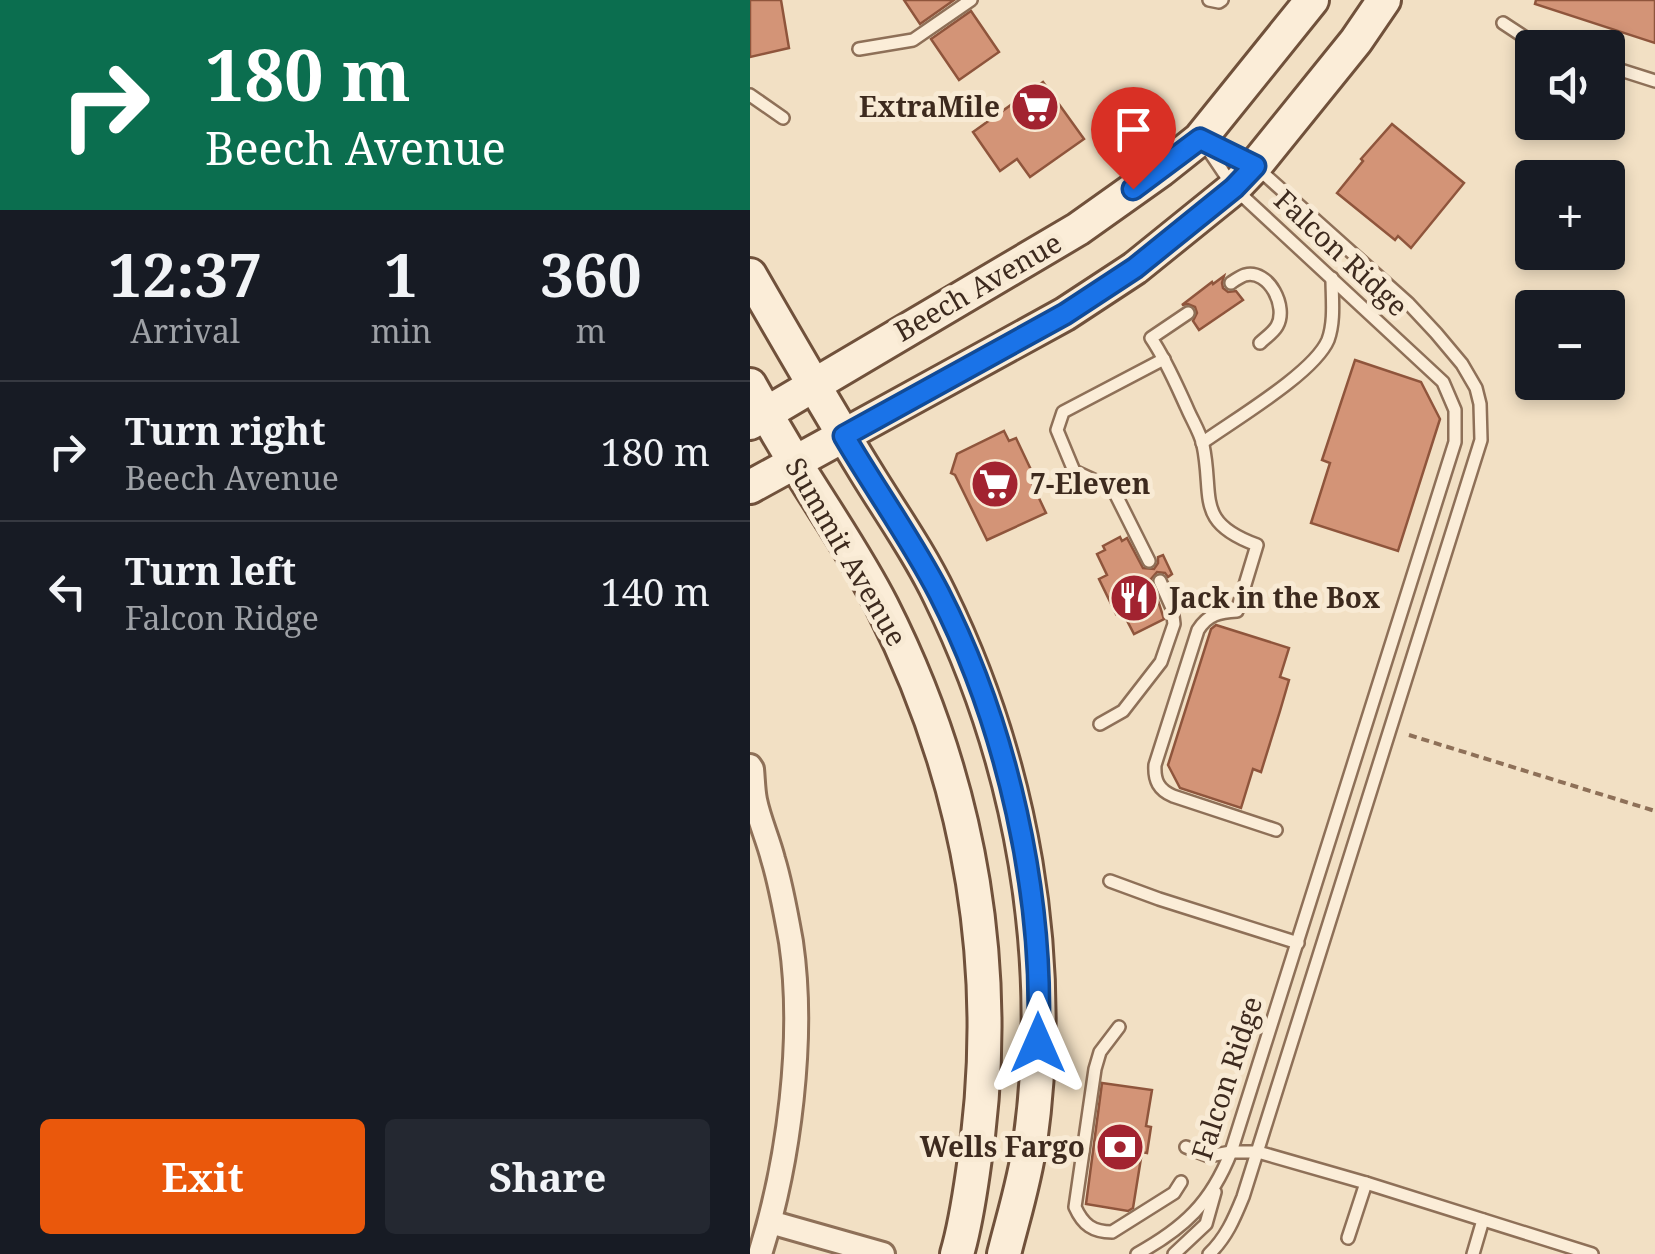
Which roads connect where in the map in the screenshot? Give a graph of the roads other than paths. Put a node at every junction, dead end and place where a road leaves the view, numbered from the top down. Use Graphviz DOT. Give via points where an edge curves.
graph roads {
  1 [pos="972,0"];
  2 [pos="1209,0"];
  3 [pos="1222,0"];
  4 [pos="1312,0"];
  5 [pos="1384,0"];
  6 [pos="1503,23"];
  7 [pos="1515,31"];
  8 [pos="859,49"];
  9 [pos="1625,71"];
  10 [pos="1655,80"];
  11 [pos="750,95"];
  12 [pos="783,118"];
  13 [pos="1200,139"];
  14 [pos="1244,177"];
  15 [pos="750,275"];
  16 [pos="1332,278"];
  17 [pos="1231,283"];
  18 [pos="1188,313"];
  19 [pos="1260,342"];
  20 [pos="1164,359"];
  21 [pos="813,386"];
  22 [pos="755,407"];
  23 [pos="844,436"];
  24 [pos="1202,443"];
  25 [pos="794,462"];
  26 [pos="750,488"];
  27 [pos="1149,562"];
  28 [pos="1160,581"];
  29 [pos="1100,724"];
  30 [pos="750,766"];
  31 [pos="1276,830"];
  32 [pos="1110,881"];
  33 [pos="1298,943"];
  34 [pos="1119,1027"];
  35 [pos="1186,1147"];
  36 [pos="1232,1152"];
  37 [pos="1258,1152"];
  38 [pos="1181,1182"];
  39 [pos="1366,1183"];
  40 [pos="1218,1184"];
  41 [pos="1484,1220"];
  42 [pos="770,1222"];
  43 [pos="1348,1238"];
  44 [pos="760,1254"];
  45 [pos="883,1254"];
  46 [pos="958,1254"];
  47 [pos="1004,1254"];
  48 [pos="1137,1254"];
  49 [pos="1174,1254"];
  50 [pos="1208,1254"];
  51 [pos="1472,1254"];
  52 [pos="1592,1254"];
  1 -- 8 [label="lane" via="913,40"];
  2 -- 3 [label="lane"];
  4 -- 13 [label="main road, Beech Avenue"];
  5 -- 14 [label="main road"];
  6 -- 7 [label="lane"];
  9 -- 10 [label="lane"];
  11 -- 12 [label="lane"];
  13 -- 14 [label="lane, Falcon Ridge"];
  13 -- 14 [label="lane, Falcon Ridge"];
  13 -- 21 [label="main road, Beech Avenue" via="1078,229"];
  14 -- 16 [label="lane, Falcon Ridge"];
  14 -- 23 [label="main road" via="1135,268 1065,314"];
  14 -- 37 [label="lane, Falcon Ridge" via="1408,303 1476,388 1481,440"];
  15 -- 21 [label="main road, Summit Avenue"];
  16 -- 24 [label="lane" via="1333,318 1318,356"];
  16 -- 33 [label="lane, Falcon Ridge" via="1443,382 1455,410 1455,442"];
  17 -- 19 [label="lane" via="1255,276 1276,294 1281,316"];
  18 -- 20 [label="lane" via="1151,338"];
  20 -- 24 [label="lane"];
  20 -- 27 [label="lane" via="1063,412 1057,430 1074,471 1113,489"];
  21 -- 22 [label="main road, Beech Avenue"];
  21 -- 23 [label="main road, Summit Avenue"];
  22 -- 25 [label="main road, Summit Avenue"];
  23 -- 25 [label="main road"];
  23 -- 47 [label="main road, Summit Avenue" via="940,594 982,696 1022,837 1039,1017 1030,1145"];
  24 -- 31 [label="lane" via="1213,516 1226,532 1258,546 1238,611 1210,616 1198,630 1154,776 1172,796"];
  25 -- 26 [label="main road"];
  25 -- 46 [label="main road, Summit Avenue" via="912,668 948,766 972,869 986,1050"];
  28 -- 29 [label="lane" via="1174,624 1161,662 1123,711"];
  30 -- 42 [label="street" via="791,943 794,993 788,1125"];
  32 -- 33 [label="lane"];
  33 -- 36 [label="lane, Falcon Ridge"];
  34 -- 38 [label="lane" via="1100,1052 1075,1207 1089,1227 1112,1232"];
  35 -- 36 [label="lane" via="1210,1156"];
  36 -- 37 [label="lane"];
  36 -- 40 [label="lane, Falcon Ridge"];
  37 -- 39 [label="lane"];
  37 -- 50 [label="lane, Falcon Ridge" via="1232,1225"];
  39 -- 41 [label="lane"];
  39 -- 43 [label="lane"];
  40 -- 48 [label="lane, Falcon Ridge" via="1182,1226"];
  40 -- 49 [label="lane" via="1206,1224"];
  41 -- 51 [label="lane"];
  41 -- 52 [label="lane"];
  42 -- 44 [label="street"];
  42 -- 45 [label="street"];
}
